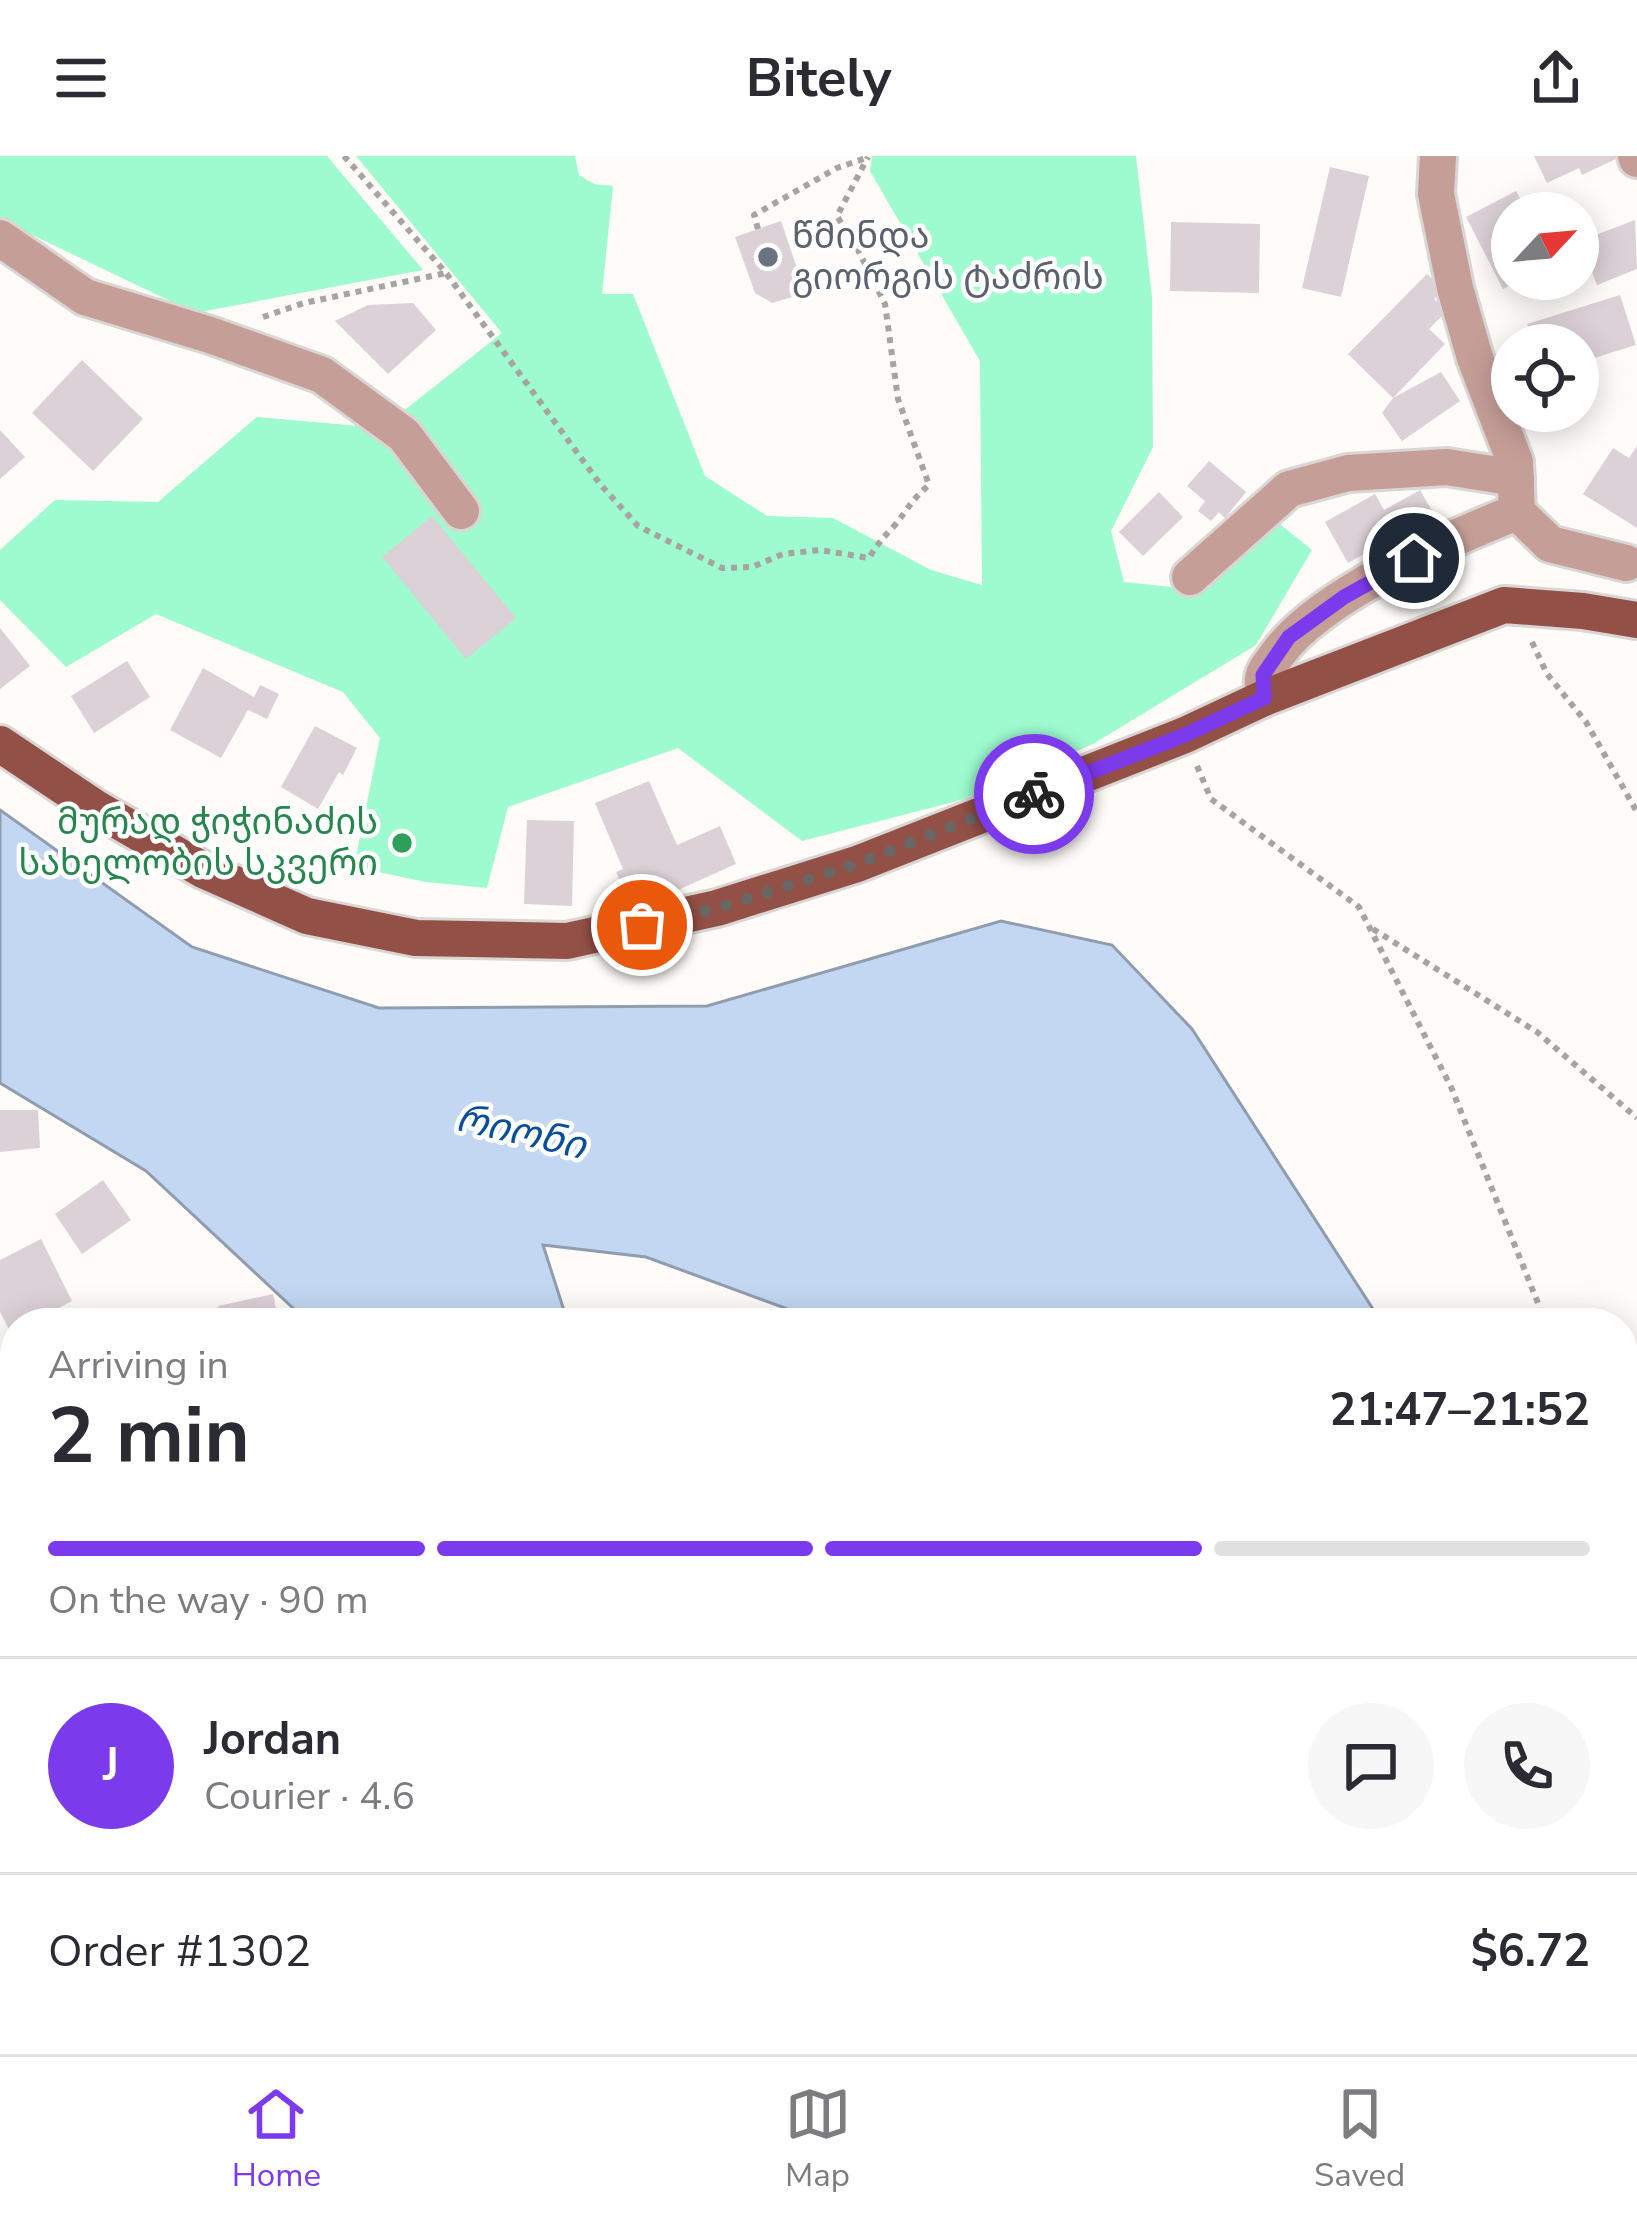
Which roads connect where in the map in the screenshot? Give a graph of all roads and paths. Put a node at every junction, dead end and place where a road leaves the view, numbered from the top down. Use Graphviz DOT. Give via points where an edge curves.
graph roads {
  1 [pos="344,156"];
  2 [pos="868,156"];
  3 [pos="1438,156"];
  4 [pos="758,229"];
  5 [pos="0,238"];
  6 [pos="446,273"];
  7 [pos="304,303"];
  8 [pos="1517,495"];
  9 [pos="461,511"];
  10 [pos="1627,562"];
  11 [pos="1190,577"];
  12 [pos="1637,620"];
  13 [pos="1532,642"];
  14 [pos="1264,698"];
  15 [pos="1185,735"];
  16 [pos="0,744"];
  17 [pos="1637,812"];
  18 [pos="1370,927"];
  19 [pos="1637,1118"];
  20 [pos="1540,1308"];
  1 -- 6 [label="path"];
  2 -- 4 [label="path" via="754,215"];
  2 -- 6 [label="path" via="837,216 885,304 898,399 929,485 869,557 820,550 722,568 638,526"];
  3 -- 8 [label="street" via="1436,194 1455,288 1515,461"];
  5 -- 9 [label="street" via="85,297 322,375 404,435"];
  6 -- 7 [label="path"];
  8 -- 10 [label="street" via="1550,544"];
  8 -- 11 [label="street" via="1447,467 1348,473 1289,489"];
  8 -- 14 [label="street" via="1289,637 1263,675"];
  12 -- 14 [label="main road" via="1504,605"];
  13 -- 17 [label="path"];
  14 -- 15 [label="main road"];
  15 -- 16 [label="main road" via="857,864 717,908 567,941 416,938 307,916 203,870"];
  15 -- 18 [label="path" via="1211,799 1359,907"];
  18 -- 19 [label="path" via="1537,1032"];
  18 -- 20 [label="path" via="1451,1087"];
}
